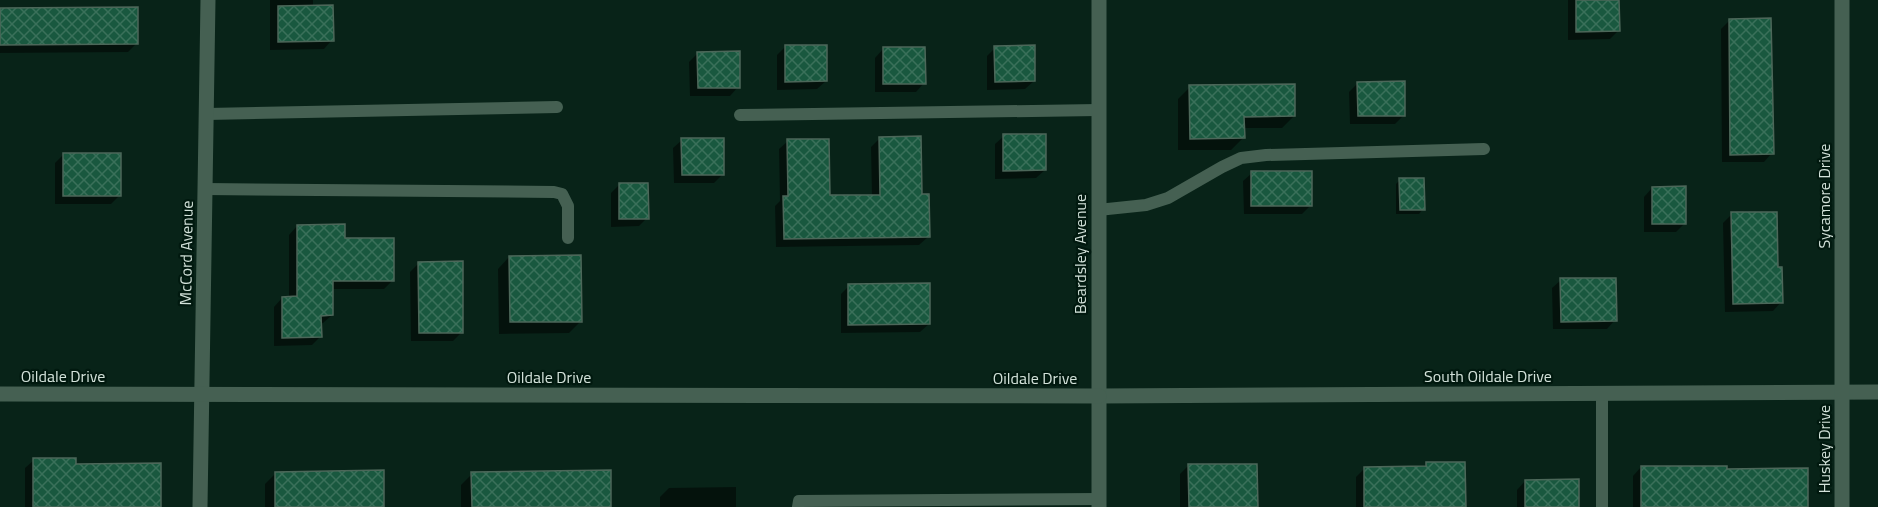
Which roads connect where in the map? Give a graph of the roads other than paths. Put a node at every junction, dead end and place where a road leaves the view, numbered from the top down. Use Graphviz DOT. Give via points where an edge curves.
graph roads {
  1 [pos="208,0"];
  2 [pos="1099,0"];
  3 [pos="1842,0"];
  4 [pos="556,107"];
  5 [pos="1098,110"];
  6 [pos="207,114"];
  7 [pos="740,115"];
  8 [pos="1484,149"];
  9 [pos="205,189"];
  10 [pos="1098,210"];
  11 [pos="568,238"];
  12 [pos="1842,391"];
  13 [pos="1878,392"];
  14 [pos="1602,393"];
  15 [pos="0,394"];
  16 [pos="201,394"];
  17 [pos="1099,396"];
  18 [pos="1099,503"];
  19 [pos="883,504"];
  20 [pos="200,507"];
  21 [pos="798,507"];
  22 [pos="1602,507"];
  23 [pos="1842,507"];
  1 -- 6 [label="street, McCord Avenue"];
  2 -- 5 [label="street, Beardsley Avenue"];
  3 -- 12 [label="street, Sycamore Drive"];
  4 -- 6 [label="lane"];
  5 -- 7 [label="lane"];
  5 -- 10 [label="street, Beardsley Avenue"];
  6 -- 9 [label="street, McCord Avenue"];
  8 -- 10 [label="lane" via="1241,158 1168,198 1146,205"];
  9 -- 11 [label="lane" via="554,192 562,194 568,206"];
  9 -- 16 [label="street, McCord Avenue"];
  10 -- 17 [label="street, Beardsley Avenue"];
  12 -- 13 [label="street, South Oildale Drive"];
  12 -- 14 [label="street, South Oildale Drive"];
  12 -- 23 [label="street, Huskey Drive"];
  14 -- 17 [label="street, South Oildale Drive"];
  14 -- 22 [label="lane"];
  15 -- 16 [label="street, Oildale Drive"];
  16 -- 17 [label="street, Oildale Drive"];
  16 -- 20 [label="street, McCord Avenue"];
  17 -- 18 [label="street, Beardsley Avenue"];
  18 -- 19 [label="lane"];
  19 -- 21 [label="lane" via="799,501"];
}
